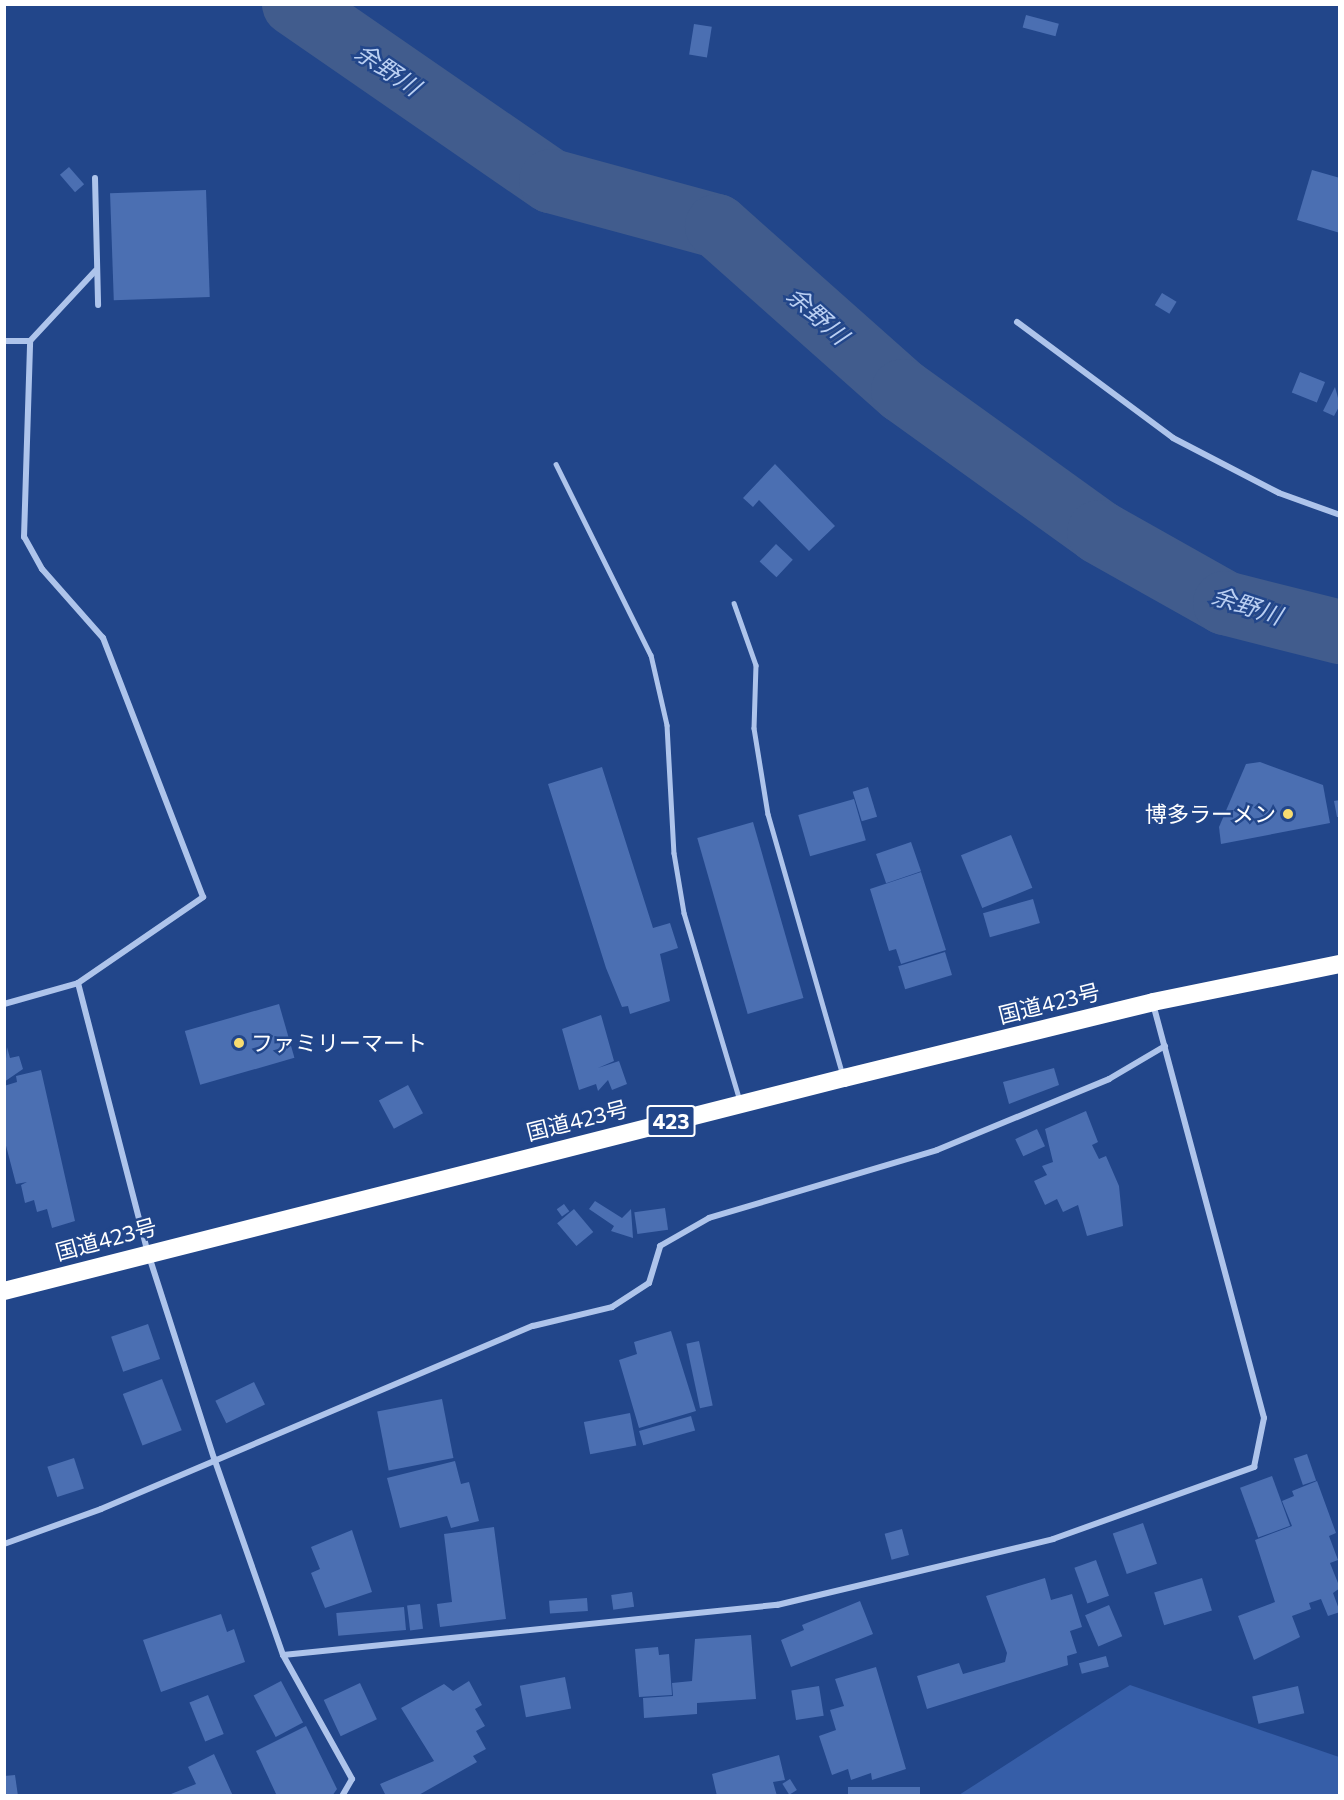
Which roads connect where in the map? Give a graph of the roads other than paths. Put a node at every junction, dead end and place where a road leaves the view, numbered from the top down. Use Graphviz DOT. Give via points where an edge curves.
graph roads {
  1 [pos="95,178"];
  2 [pos="95,271"];
  3 [pos="98,305"];
  4 [pos="1017,322"];
  5 [pos="4,340"];
  6 [pos="30,341"];
  7 [pos="556,464"];
  8 [pos="1340,515"];
  9 [pos="734,603"];
  10 [pos="1340,964"];
  11 [pos="78,983"];
  12 [pos="1153,1002"];
  13 [pos="4,1004"];
  14 [pos="1165,1046"];
  15 [pos="844,1078"];
  16 [pos="740,1104"];
  17 [pos="148,1253"];
  18 [pos="4,1291"];
  19 [pos="214,1458"];
  20 [pos="4,1544"];
  21 [pos="283,1655"];
  22 [pos="342,1796"];
  1 -- 2 [label="street"];
  2 -- 3 [label="street"];
  2 -- 6 [label="street"];
  4 -- 8 [label="street" via="1173,438 1279,494"];
  5 -- 6 [label="street"];
  6 -- 11 [label="street" via="24,537 42,569 103,638 203,897"];
  7 -- 16 [label="lane" via="651,655 667,725 674,853 684,913"];
  9 -- 15 [label="lane" via="756,665 754,728 768,814"];
  10 -- 12 [label="highway, 国道423号 / 423"];
  11 -- 13 [label="street"];
  11 -- 17 [label="street"];
  12 -- 14 [label="street"];
  12 -- 15 [label="highway, 国道423号 / 423"];
  14 -- 19 [label="street" via="1109,1079 937,1150 709,1218 660,1246 649,1283 612,1307 533,1326"];
  14 -- 21 [label="street" via="1264,1418 1254,1467 1053,1539 777,1605"];
  15 -- 16 [label="highway, 国道423号 / 423"];
  16 -- 17 [label="highway, 国道423号 / 423"];
  17 -- 18 [label="highway, 国道423号 / 423"];
  17 -- 19 [label="street"];
  19 -- 20 [label="street"];
  19 -- 21 [label="street"];
  21 -- 22 [label="street" via="352,1779"];
}
